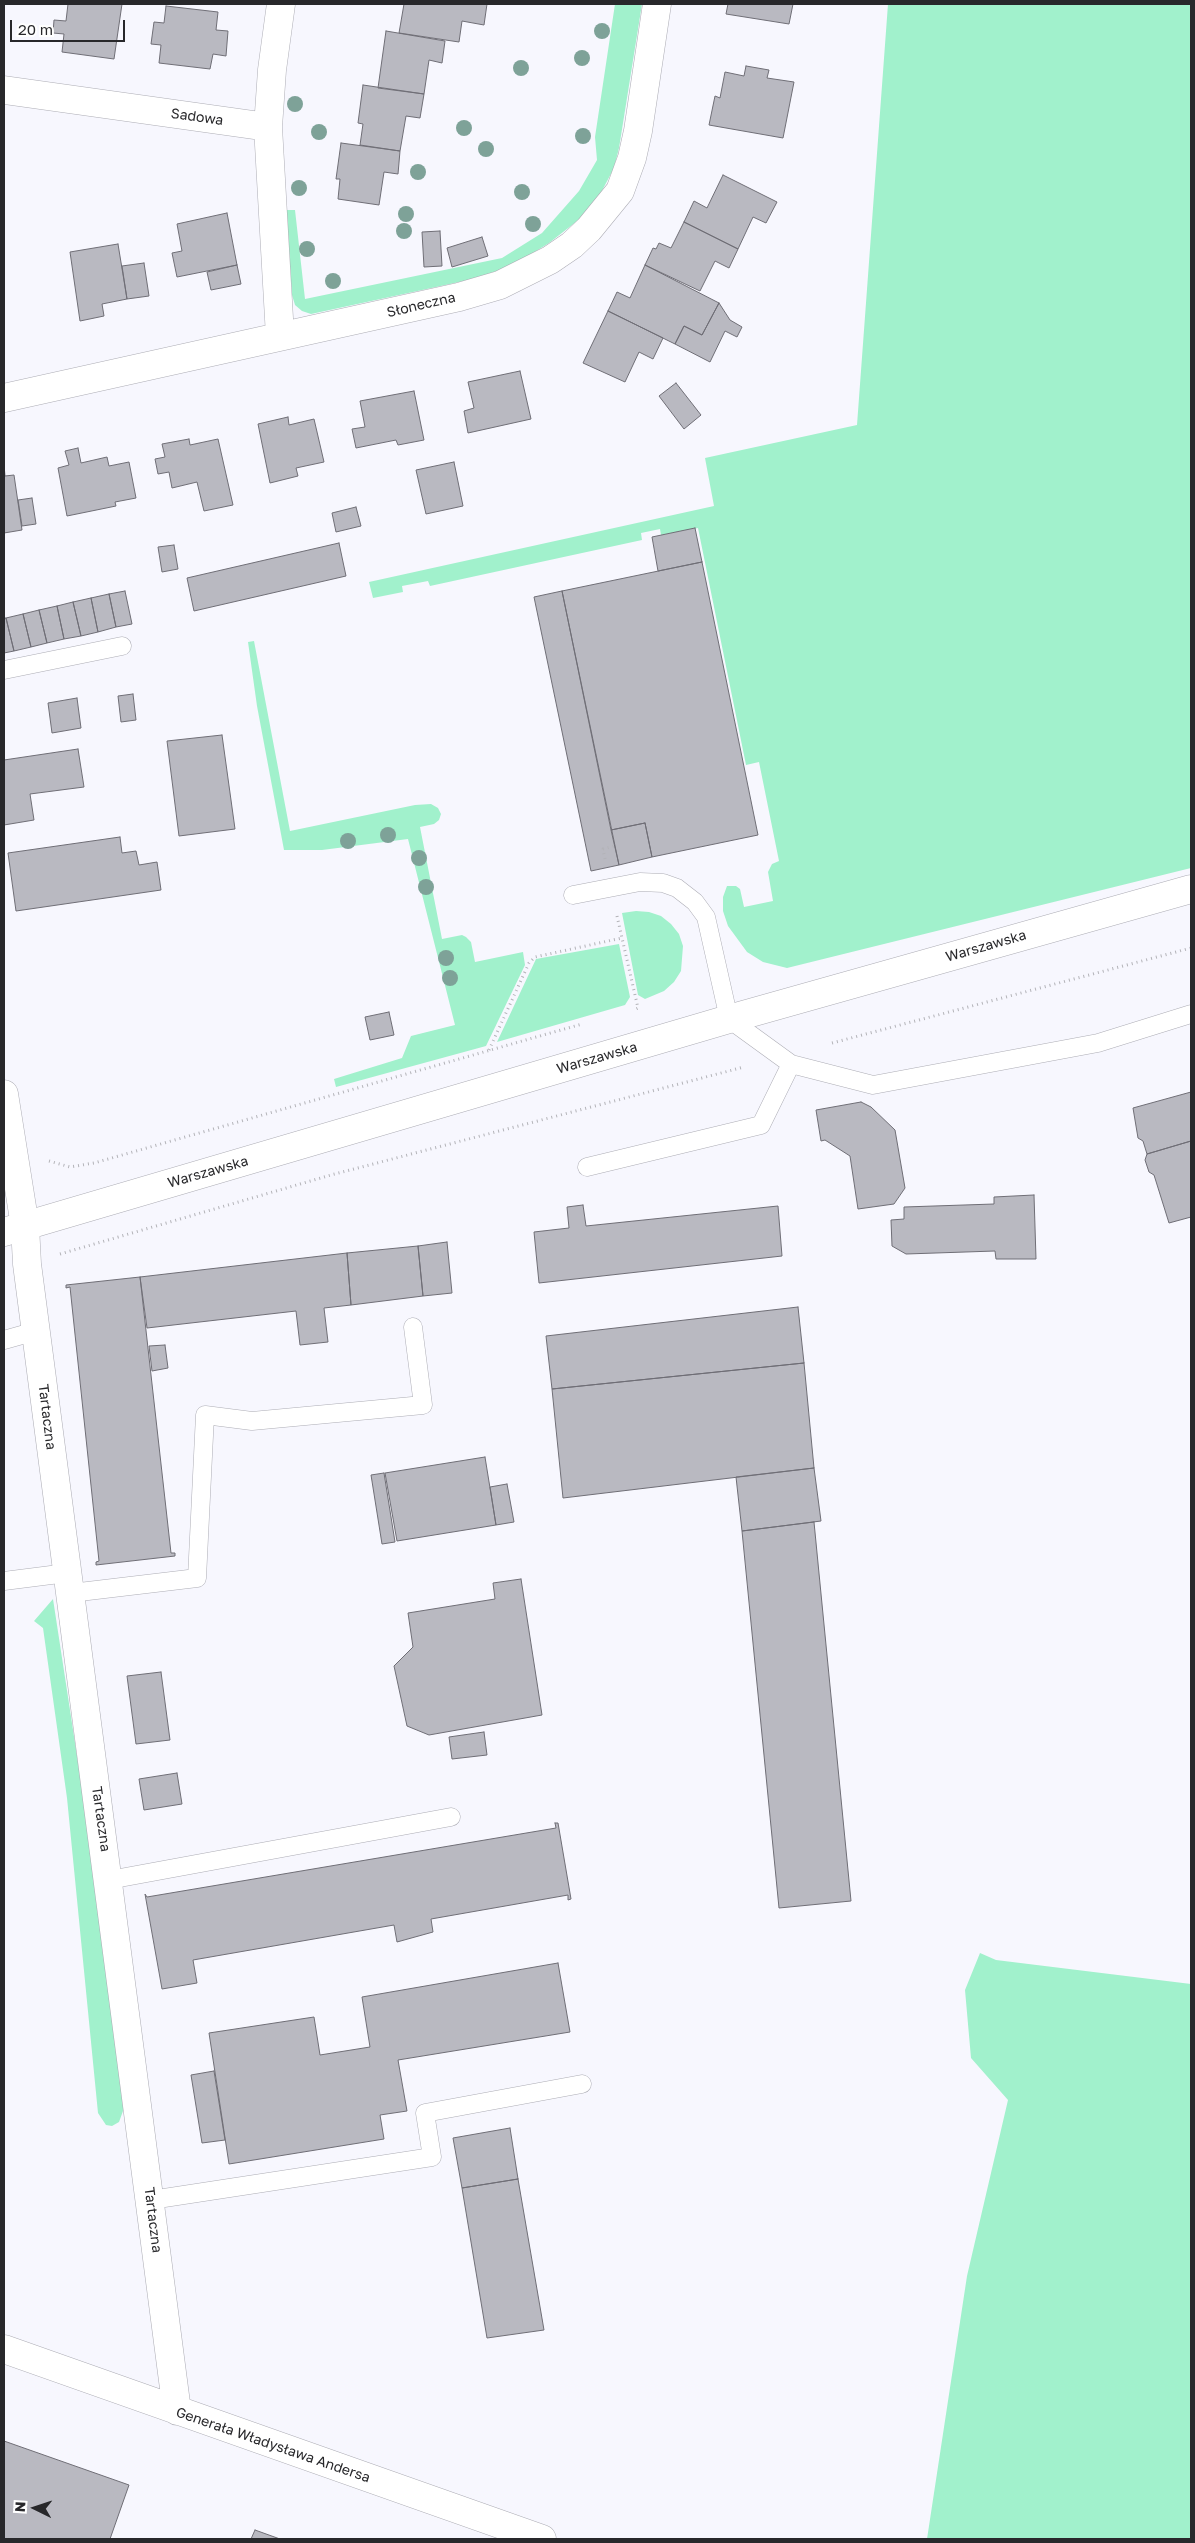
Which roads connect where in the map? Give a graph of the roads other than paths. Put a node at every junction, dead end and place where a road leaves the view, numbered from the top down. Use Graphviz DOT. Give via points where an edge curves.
graph roads {
  1 [pos="281,4"];
  2 [pos="658,4"];
  3 [pos="4,90"];
  4 [pos="268,127"];
  5 [pos="280,336"];
  6 [pos="4,398"];
  7 [pos="122,646"];
  8 [pos="4,670"];
  9 [pos="1191,889"];
  10 [pos="573,895"];
  11 [pos="1191,1014"];
  12 [pos="729,1019"];
  13 [pos="787,1060"];
  14 [pos="4,1094"];
  15 [pos="587,1167"];
  16 [pos="14,1229"];
  17 [pos="413,1327"];
  18 [pos="36,1331"];
  19 [pos="4,1340"];
  20 [pos="4,1581"];
  21 [pos="69,1583"];
  22 [pos="451,1817"];
  23 [pos="109,1880"];
  24 [pos="582,2084"];
  25 [pos="151,2200"];
  26 [pos="4,2349"];
  27 [pos="177,2411"];
  28 [pos="542,2539"];
  1 -- 4 [label="street"];
  2 -- 5 [label="street, Słoneczna" via="632,158 616,197 572,245 527,273 500,285"];
  3 -- 4 [label="street, Sadowa"];
  4 -- 5 [label="street"];
  5 -- 6 [label="street, Słoneczna"];
  7 -- 8 [label="lane"];
  9 -- 12 [label="street, Warszawska"];
  10 -- 12 [label="lane" via="656,882 677,888 695,902 706,917 712,935"];
  11 -- 13 [label="lane" via="1098,1043 873,1085"];
  12 -- 13 [label="lane"];
  12 -- 16 [label="street, Warszawska"];
  13 -- 15 [label="lane" via="761,1125"];
  14 -- 16 [label="street, Tartaczna"];
  16 -- 18 [label="street, Tartaczna" via="27,1264"];
  17 -- 21 [label="lane" via="423,1404 252,1421 204,1416 197,1578"];
  18 -- 19 [label="lane"];
  18 -- 21 [label="street, Tartaczna"];
  20 -- 21 [label="lane"];
  21 -- 23 [label="street, Tartaczna"];
  22 -- 23 [label="lane"];
  23 -- 25 [label="street, Tartaczna"];
  24 -- 25 [label="lane" via="425,2113 432,2157"];
  25 -- 27 [label="street, Tartaczna"];
  26 -- 27 [label="street, Generała Władysława Andersa"];
  27 -- 28 [label="street, Generała Władysława Andersa"];
}
